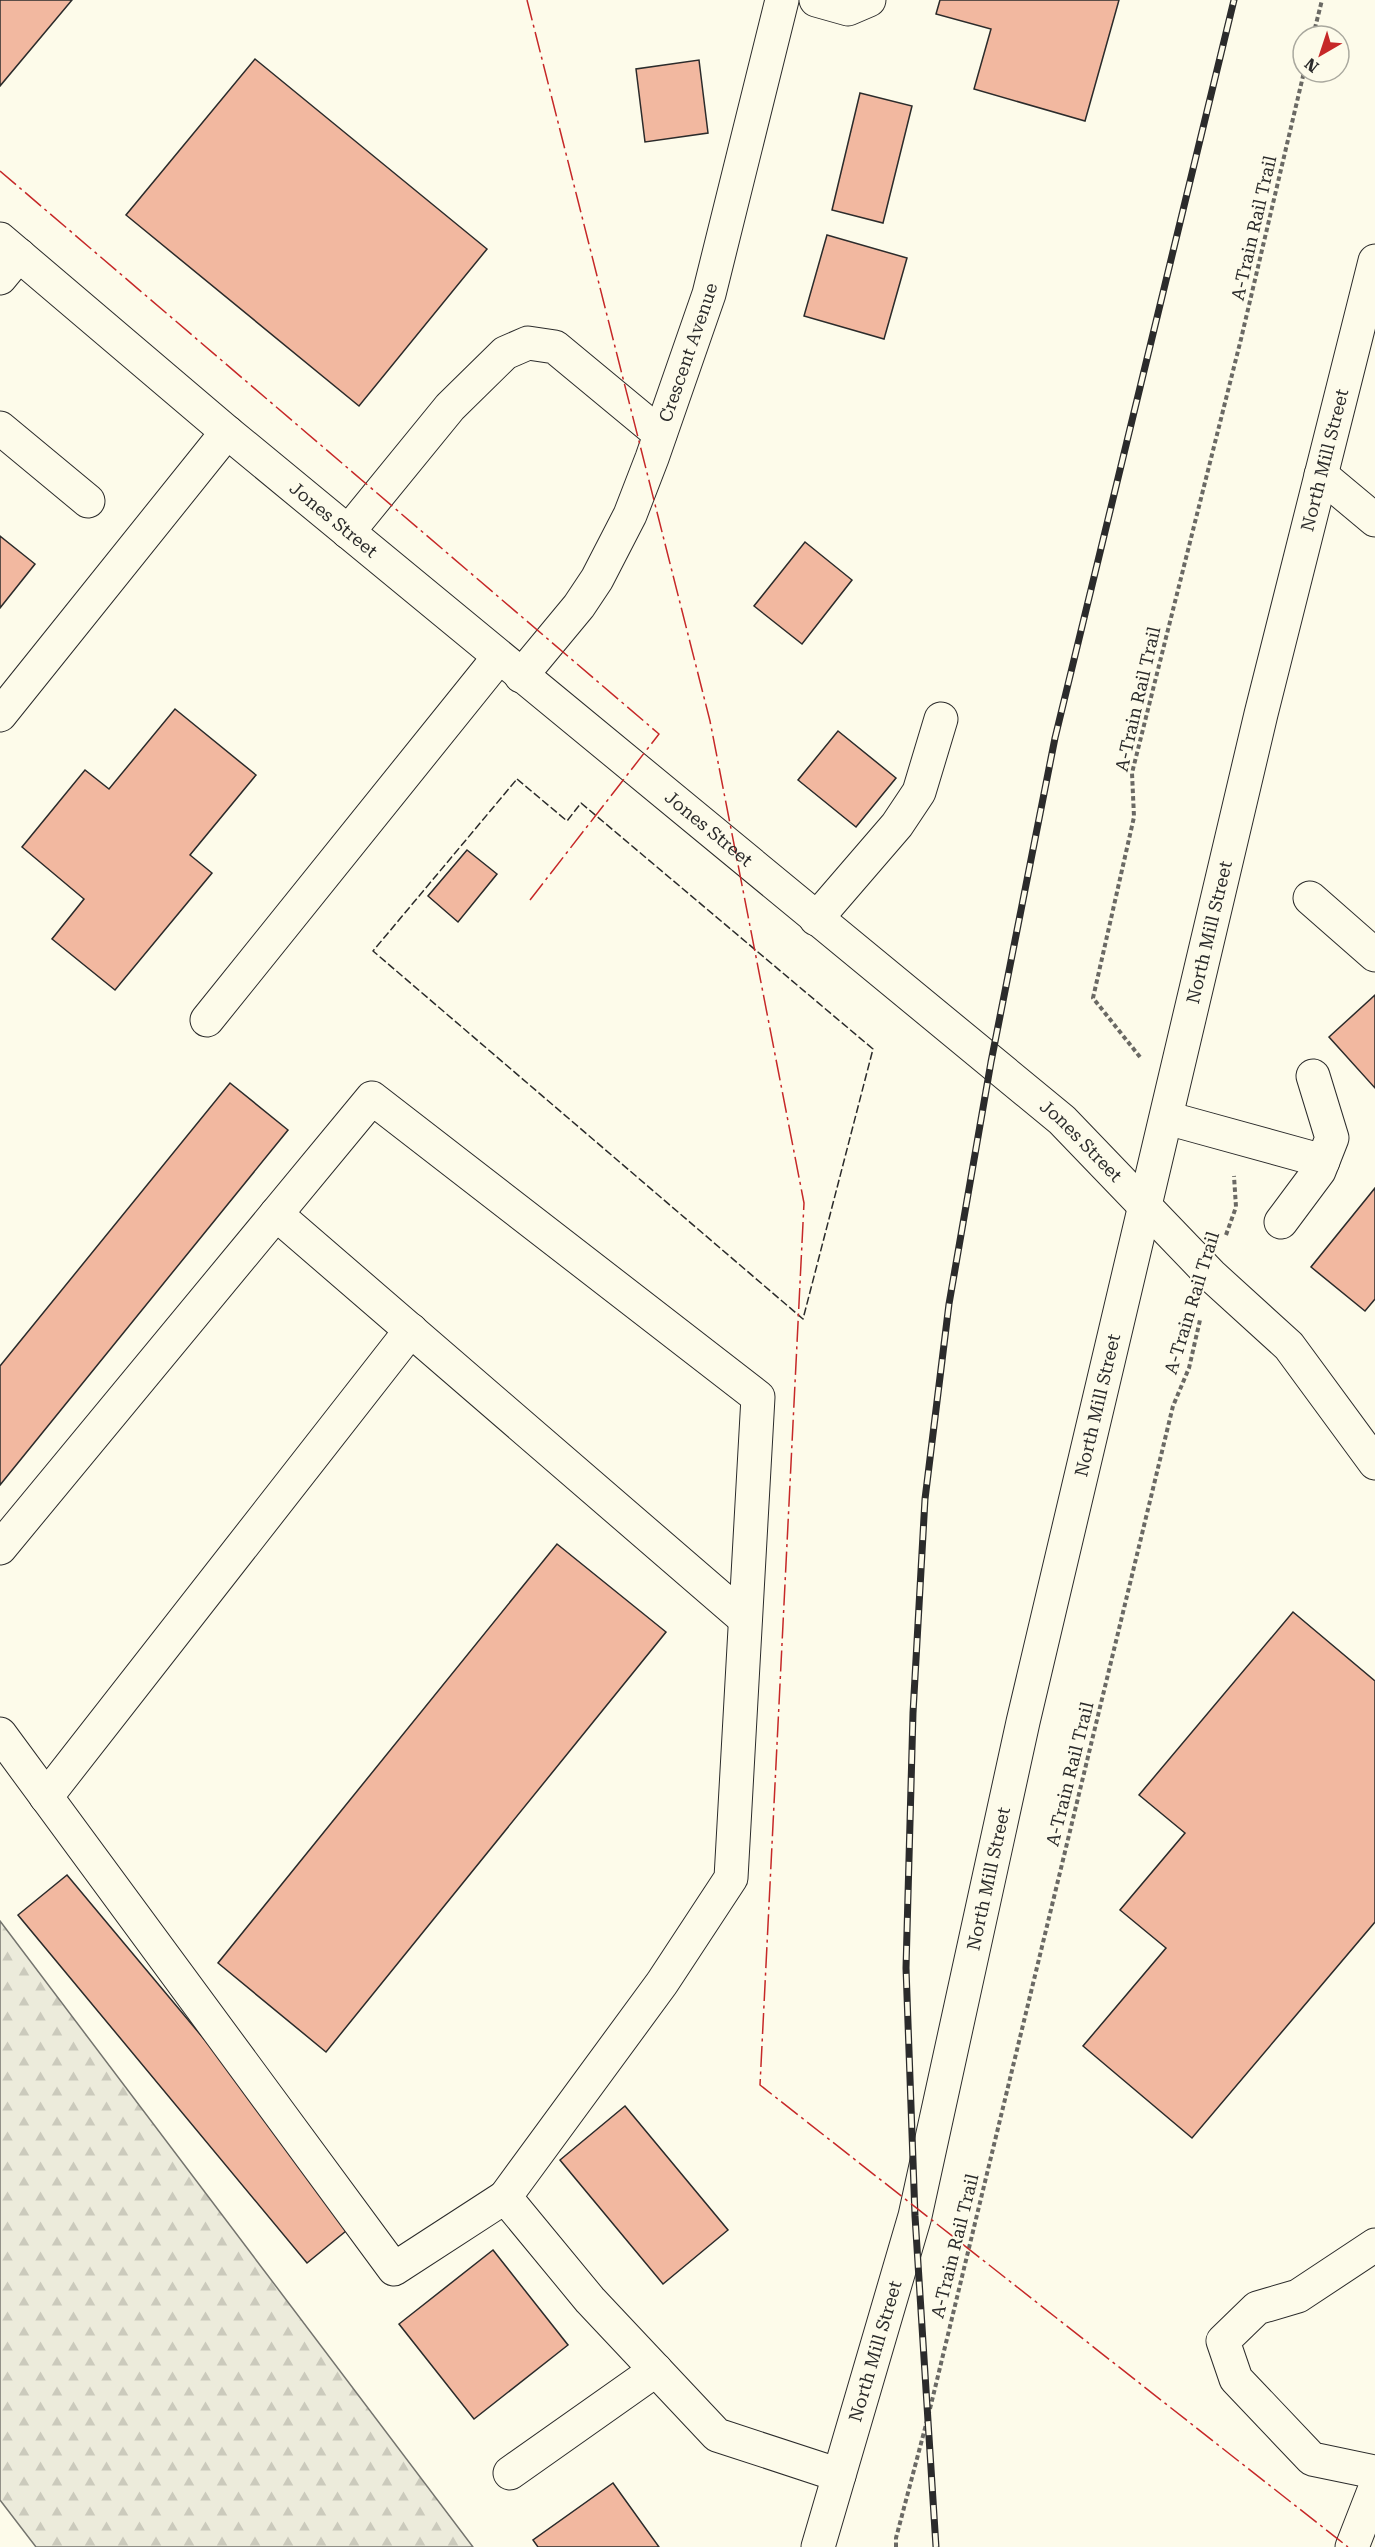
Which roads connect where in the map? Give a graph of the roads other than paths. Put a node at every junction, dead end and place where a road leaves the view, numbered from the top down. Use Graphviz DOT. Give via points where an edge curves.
graph roads {
  1 [pos="782,0"];
  2 [pos="816,0"];
  3 [pos="869,0"];
  4 [pos="6,258"];
  5 [pos="1375,261"];
  6 [pos="0,428"];
  7 [pos="227,432"];
  8 [pos="660,434"];
  9 [pos="1322,475"];
  10 [pos="88,501"];
  11 [pos="1375,520"];
  12 [pos="348,532"];
  13 [pos="510,666"];
  14 [pos="0,715"];
  15 [pos="941,719"];
  16 [pos="1310,898"];
  17 [pos="816,919"];
  18 [pos="1375,955"];
  19 [pos="207,1020"];
  20 [pos="1312,1076"];
  21 [pos="1178,1114"];
  22 [pos="1323,1161"];
  23 [pos="1146,1208"];
  24 [pos="276,1214"];
  25 [pos="1281,1222"];
  26 [pos="411,1330"];
  27 [pos="1375,1463"];
  28 [pos="0,1548"];
  29 [pos="745,1619"];
  30 [pos="0,1734"];
  31 [pos="46,1797"];
  32 [pos="505,2197"];
  33 [pos="1375,2246"];
  34 [pos="656,2370"];
  35 [pos="1375,2472"];
  36 [pos="510,2473"];
  37 [pos="839,2475"];
  38 [pos="1375,2488"];
  39 [pos="818,2547"];
  40 [pos="1352,2547"];
  1 -- 8 [label="street, Crescent Avenue" via="709,294"];
  2 -- 3 [label="street" via="848,9"];
  4 -- 7 [label="street, Jones Street"];
  5 -- 9 [label="street, North Mill Street"];
  6 -- 10 [label="street"];
  7 -- 12 [label="street, Jones Street"];
  7 -- 14 [label="street"];
  8 -- 12 [label="street" via="555,347 528,343 505,353 450,407"];
  8 -- 13 [label="street, Crescent Avenue" via="630,515 597,579 579,606"];
  9 -- 11 [label="street"];
  9 -- 21 [label="street, North Mill Street" via="1261,714"];
  12 -- 13 [label="street, Jones Street"];
  13 -- 17 [label="street, Jones Street"];
  13 -- 19 [label="street, Crescent Avenue"];
  15 -- 17 [label="street" via="919,792 897,825"];
  16 -- 18 [label="street"];
  17 -- 23 [label="street, Jones Street" via="1062,1120"];
  20 -- 22 [label="street" via="1332,1138"];
  21 -- 22 [label="street"];
  21 -- 23 [label="street, North Mill Street"];
  22 -- 25 [label="street"];
  23 -- 27 [label="street, Jones Street" via="1211,1275 1289,1346"];
  23 -- 37 [label="street, North Mill Street" via="1023,1722 915,2216"];
  24 -- 26 [label="street"];
  24 -- 28 [label="street"];
  24 -- 29 [label="street" via="372,1098 758,1397"];
  26 -- 29 [label="street"];
  26 -- 31 [label="street"];
  29 -- 32 [label="street" via="731,1878 662,1983"];
  30 -- 31 [label="street"];
  31 -- 32 [label="street" via="394,2269"];
  32 -- 34 [label="street" via="590,2300"];
  33 -- 35 [label="street" via="1298,2296 1257,2308 1223,2341 1236,2379 1312,2459"];
  34 -- 36 [label="street"];
  34 -- 37 [label="street" via="717,2435"];
  37 -- 39 [label="street, North Mill Street"];
  38 -- 40 [label="street"];
}
